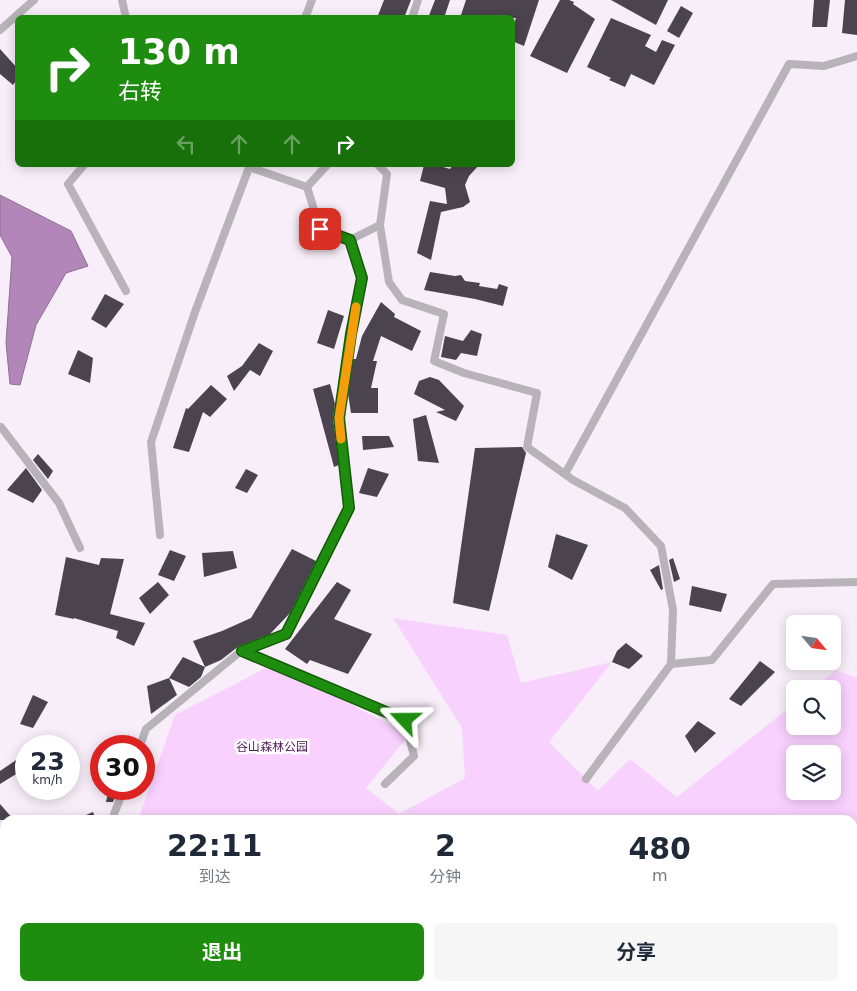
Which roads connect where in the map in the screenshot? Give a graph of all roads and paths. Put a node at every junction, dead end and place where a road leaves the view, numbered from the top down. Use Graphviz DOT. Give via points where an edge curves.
graph roads {
  1 [pos="34,0"];
  2 [pos="122,0"];
  3 [pos="312,0"];
  4 [pos="418,0"];
  5 [pos="17,15"];
  6 [pos="125,15"];
  7 [pos="307,15"];
  8 [pos="413,15"];
  9 [pos="15,17"];
  10 [pos="0,30"];
  11 [pos="857,56"];
  12 [pos="82,167"];
  13 [pos="250,167"];
  14 [pos="253,167"];
  15 [pos="326,167"];
  16 [pos="380,167"];
  17 [pos="307,187"];
  18 [pos="380,226"];
  19 [pos="350,240"];
  20 [pos="126,291"];
  21 [pos="0,428"];
  22 [pos="565,474"];
  23 [pos="160,535"];
  24 [pos="80,548"];
  25 [pos="857,582"];
  26 [pos="242,651"];
  27 [pos="671,664"];
  28 [pos="144,735"];
  29 [pos="586,778"];
  30 [pos="385,784"];
  31 [pos="120,800"];
  32 [pos="114,815"];
  1 -- 5 [label="street"];
  2 -- 6 [label="street"];
  3 -- 7 [label="street"];
  4 -- 8 [label="street"];
  9 -- 10 [label="street"];
  11 -- 22 [label="street" via="824,66 789,64"];
  12 -- 20 [label="street" via="68,184"];
  13 -- 23 [label="street" via="151,442"];
  14 -- 17 [label="street"];
  15 -- 17 [label="street"];
  16 -- 18 [label="street" via="387,174"];
  17 -- 19 [label="street" via="320,229"];
  18 -- 19 [label="street"];
  18 -- 22 [label="street" via="389,282 402,300 444,314 434,361 464,373 537,393 527,447"];
  19 -- 26 [label="street" via="362,278 339,418 349,508 286,634"];
  21 -- 24 [label="street" via="59,503"];
  22 -- 27 [label="street" via="625,508 661,546 673,610"];
  25 -- 27 [label="street" via="773,584 712,660"];
  26 -- 28 [label="street" via="146,729"];
  26 -- 30 [label="street" via="405,720 414,756"];
  27 -- 29 [label="street"];
  31 -- 32 [label="street"];
}
